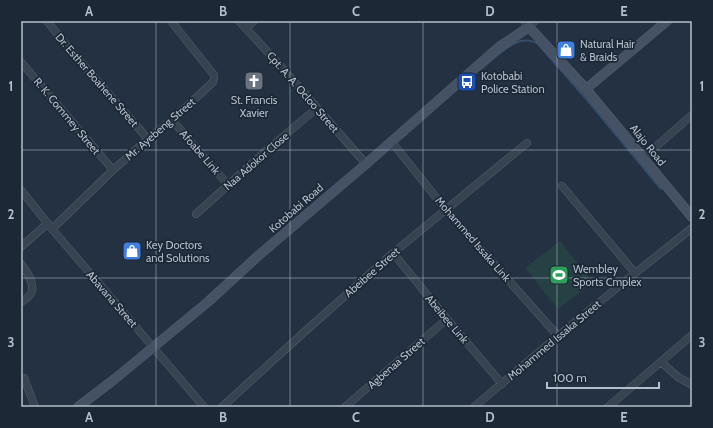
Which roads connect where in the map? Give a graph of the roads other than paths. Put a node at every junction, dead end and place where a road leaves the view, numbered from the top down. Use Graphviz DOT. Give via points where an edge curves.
graph roads {
  1 [pos="47,21"];
  2 [pos="171,21"];
  3 [pos="239,21"];
  4 [pos="254,21"];
  5 [pos="666,21"];
  6 [pos="529,23"];
  7 [pos="246,28"];
  8 [pos="21,62"];
  9 [pos="586,88"];
  10 [pos="317,108"];
  11 [pos="692,115"];
  12 [pos="172,120"];
  13 [pos="148,139"];
  14 [pos="391,141"];
  15 [pos="527,143"];
  16 [pos="643,158"];
  17 [pos="366,164"];
  18 [pos="114,170"];
  19 [pos="228,185"];
  20 [pos="562,186"];
  21 [pos="21,190"];
  22 [pos="446,210"];
  23 [pos="196,214"];
  24 [pos="692,217"];
  25 [pos="50,226"];
  26 [pos="692,228"];
  27 [pos="21,247"];
  28 [pos="393,253"];
  29 [pos="21,264"];
  30 [pos="635,273"];
  31 [pos="21,302"];
  32 [pos="447,319"];
  33 [pos="558,336"];
  34 [pos="692,336"];
  35 [pos="153,346"];
  36 [pos="661,362"];
  37 [pos="24,378"];
  38 [pos="502,384"];
  39 [pos="692,386"];
  40 [pos="36,407"];
  41 [pos="78,407"];
  42 [pos="204,407"];
  43 [pos="222,407"];
  44 [pos="345,407"];
  45 [pos="474,407"];
  46 [pos="608,407"];
  1 -- 13 [label="street, Dr. Esther Boahene Street"];
  2 -- 12 [label="street, Mr. Ayebeng Street" via="214,76 213,82"];
  3 -- 7 [label="street, Cpt. A. A. Ocloo Street"];
  4 -- 7 [label="street"];
  5 -- 9 [label="street"];
  6 -- 9 [label="street, Alajo Road"];
  6 -- 14 [label="street, Kotobabi Road"];
  7 -- 10 [label="street, Cpt. A. A. Ocloo Street"];
  8 -- 18 [label="street, R. K. Commey Street"];
  9 -- 16 [label="street, Alajo Road"];
  10 -- 17 [label="street, Cpt. A. A. Ocloo Street"];
  10 -- 19 [label="street, Naa Adokor Close"];
  11 -- 16 [label="street"];
  12 -- 13 [label="street, Mr. Ayebeng Street"];
  12 -- 19 [label="street, Afoabe Link"];
  13 -- 18 [label="street, Mr. Ayebeng Street"];
  14 -- 17 [label="street, Kotobabi Road"];
  14 -- 22 [label="street, Mohammed Issaka Link"];
  15 -- 22 [label="street, Abeibee Street"];
  16 -- 24 [label="street, Alajo Road"];
  17 -- 35 [label="street, Kotobabi Road"];
  18 -- 25 [label="street, Mr. Ayebeng Street"];
  19 -- 23 [label="street, Naa Adokor Close"];
  20 -- 30 [label="street"];
  21 -- 25 [label="street, Abavana Street"];
  22 -- 28 [label="street, Abeibee Street"];
  22 -- 33 [label="street, Mohammed Issaka Link"];
  25 -- 27 [label="street, Mr. Ayebeng Street"];
  25 -- 35 [label="street, Abavana Street"];
  26 -- 30 [label="street, Mohammed Issaka Street"];
  28 -- 32 [label="street, Abeibee Link"];
  28 -- 43 [label="street, Abeibee Street"];
  29 -- 31 [label="street" via="32,284 29,297"];
  30 -- 33 [label="street, Mohammed Issaka Street"];
  32 -- 38 [label="street, Abeibee Link"];
  32 -- 44 [label="street, Agbenaa Street"];
  33 -- 38 [label="street, Mohammed Issaka Street"];
  34 -- 36 [label="street"];
  35 -- 41 [label="street, Kotobabi Road"];
  35 -- 42 [label="street, Abavana Street"];
  36 -- 39 [label="street"];
  36 -- 46 [label="street"];
  37 -- 40 [label="street"];
  38 -- 45 [label="street, Mohammed Issaka Street"];
}
